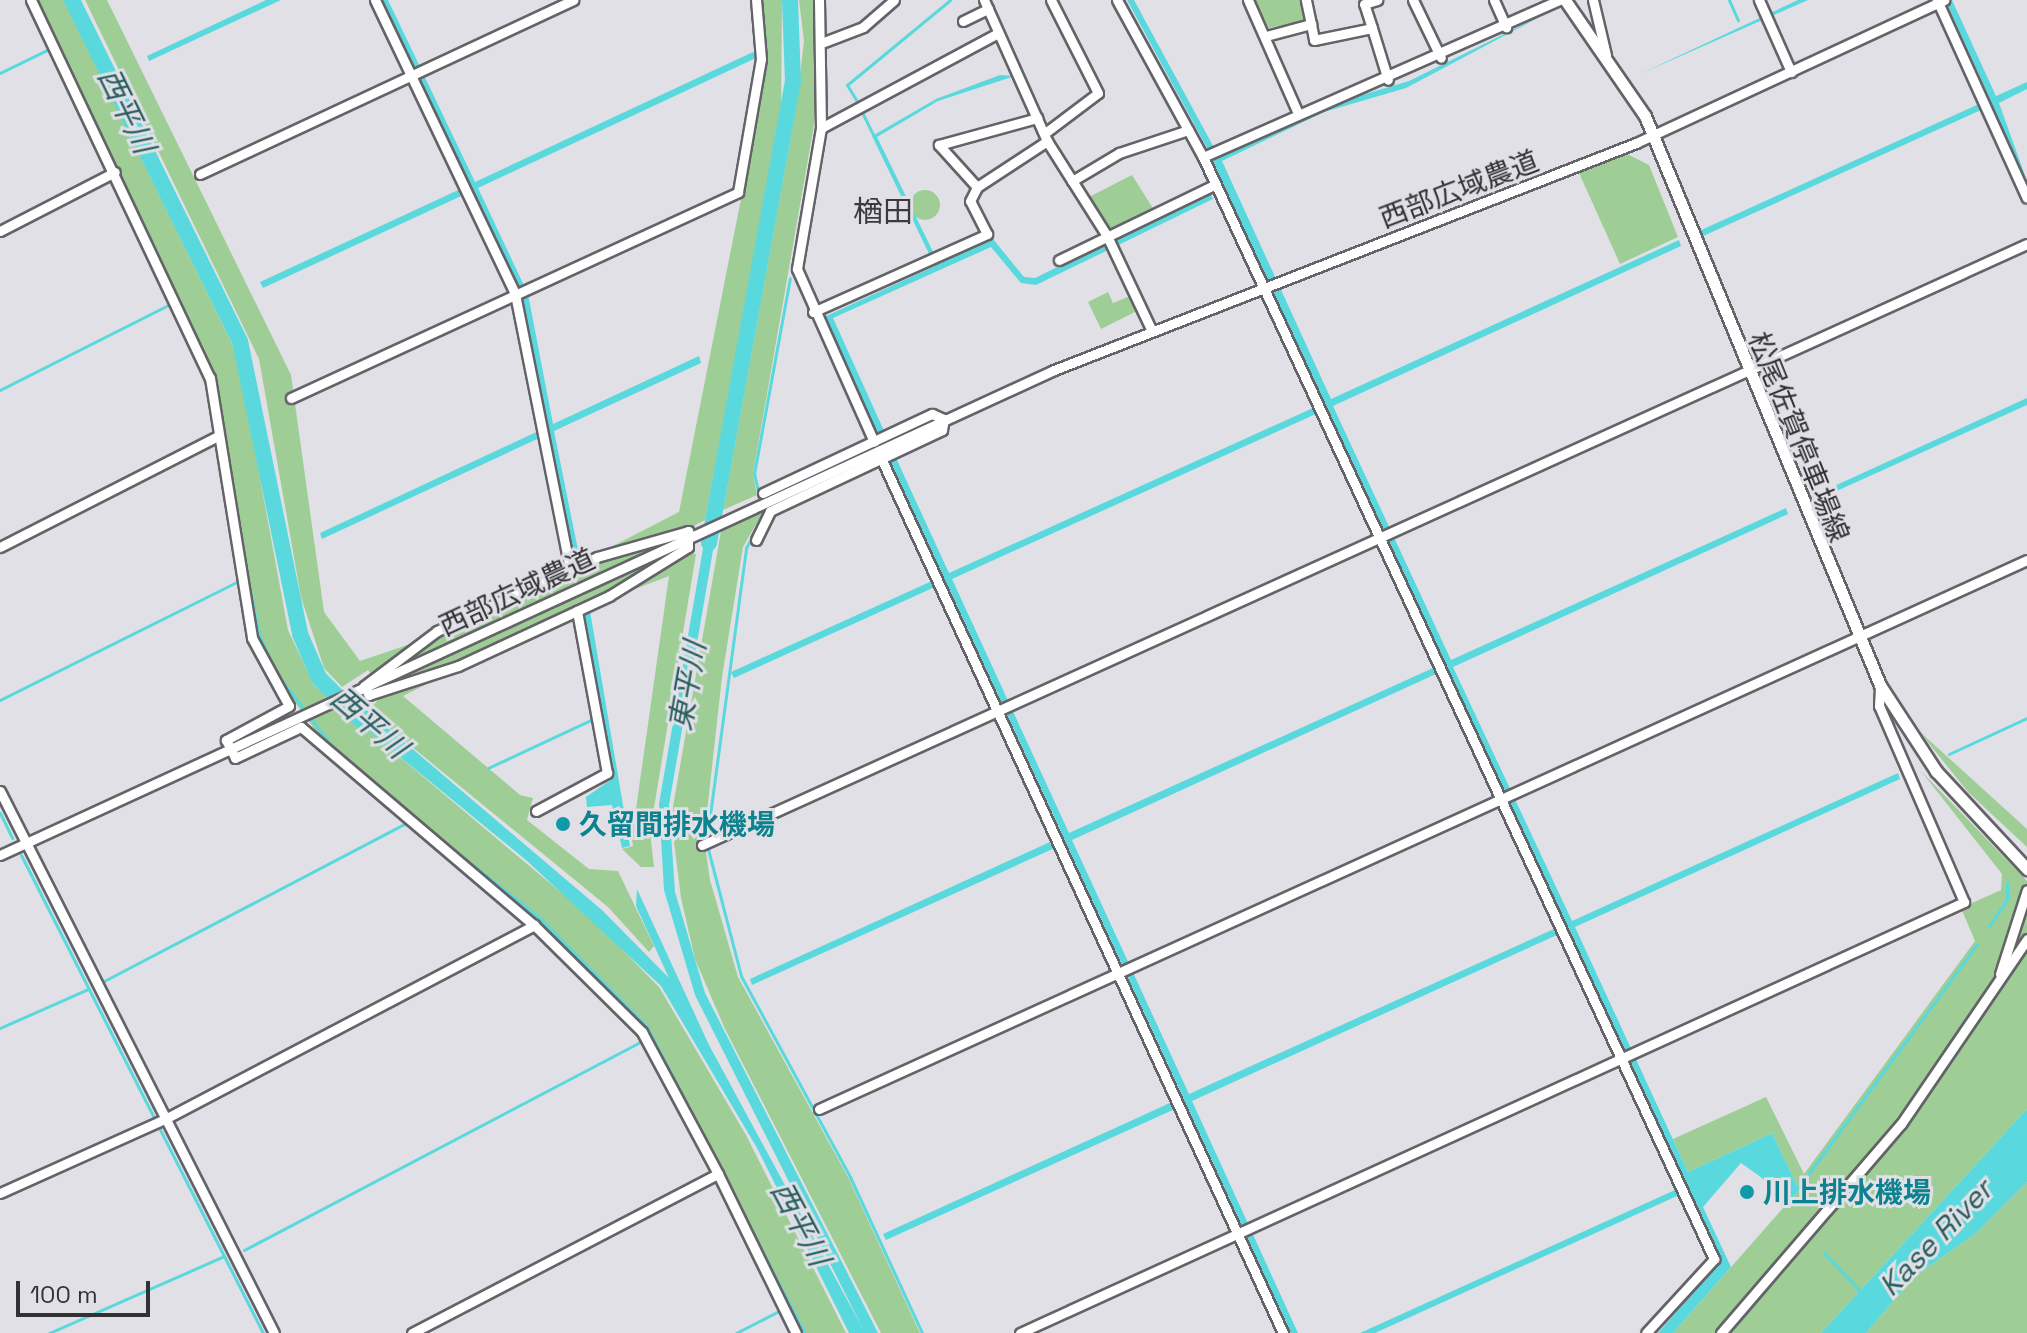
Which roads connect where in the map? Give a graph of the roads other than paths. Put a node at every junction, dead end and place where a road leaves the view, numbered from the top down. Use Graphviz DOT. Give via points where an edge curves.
graph roads {
  1 [pos="31,0"];
  2 [pos="375,0"];
  3 [pos="573,0"];
  4 [pos="756,0"];
  5 [pos="819,0"];
  6 [pos="894,0"];
  7 [pos="1051,0"];
  8 [pos="1117,0"];
  9 [pos="1248,0"];
  10 [pos="1306,0"];
  11 [pos="1413,0"];
  12 [pos="1494,0"];
  13 [pos="1562,0"];
  14 [pos="1593,0"];
  15 [pos="1759,0"];
  16 [pos="1941,1"];
  17 [pos="1371,2"];
  18 [pos="986,4"];
  19 [pos="963,21"];
  20 [pos="1311,24"];
  21 [pos="1506,27"];
  22 [pos="1372,28"];
  23 [pos="998,33"];
  24 [pos="1266,36"];
  25 [pos="824,42"];
  26 [pos="1606,55"];
  27 [pos="1441,58"];
  28 [pos="1791,72"];
  29 [pos="411,76"];
  30 [pos="1388,80"];
  31 [pos="1297,111"];
  32 [pos="1037,118"];
  33 [pos="821,128"];
  34 [pos="1188,130"];
  35 [pos="1046,137"];
  36 [pos="1652,137"];
  37 [pos="1205,156"];
  38 [pos="115,172"];
  39 [pos="200,174"];
  40 [pos="1072,181"];
  41 [pos="1216,184"];
  42 [pos="977,187"];
  43 [pos="2027,198"];
  44 [pos="0,231"];
  45 [pos="1107,237"];
  46 [pos="2027,244"];
  47 [pos="1059,260"];
  48 [pos="1265,288"];
  49 [pos="515,294"];
  50 [pos="813,312"];
  51 [pos="1152,331"];
  52 [pos="1746,372"];
  53 [pos="291,398"];
  54 [pos="944,419"];
  55 [pos="218,436"];
  56 [pos="874,442"];
  57 [pos="881,458"];
  58 [pos="763,493"];
  59 [pos="1381,537"];
  60 [pos="688,538"];
  61 [pos="756,540"];
  62 [pos="0,547"];
  63 [pos="2027,560"];
  64 [pos="570,570"];
  65 [pos="577,611"];
  66 [pos="1855,638"];
  67 [pos="1880,685"];
  68 [pos="364,686"];
  69 [pos="1004,708"];
  70 [pos="230,748"];
  71 [pos="0,791"];
  72 [pos="1501,798"];
  73 [pos="536,811"];
  74 [pos="26,843"];
  75 [pos="702,845"];
  76 [pos="0,855"];
  77 [pos="2027,869"];
  78 [pos="2027,890"];
  79 [pos="534,925"];
  80 [pos="2027,939"];
  81 [pos="1124,970"];
  82 [pos="1998,982"];
  83 [pos="1622,1060"];
  84 [pos="819,1109"];
  85 [pos="167,1118"];
  86 [pos="718,1174"];
  87 [pos="0,1193"];
  88 [pos="1244,1230"];
  89 [pos="274,1333"];
  90 [pos="412,1333"];
  91 [pos="796,1333"];
  92 [pos="1020,1333"];
  93 [pos="1283,1333"];
  94 [pos="1646,1333"];
  95 [pos="1721,1333"];
  1 -- 38 [label="street"];
  2 -- 29 [label="street"];
  3 -- 29 [label="street"];
  4 -- 49 [label="street" via="761,59 738,192"];
  5 -- 25 [label="street"];
  6 -- 25 [label="street" via="863,27"];
  7 -- 35 [label="street" via="1098,93"];
  8 -- 34 [label="street"];
  9 -- 24 [label="street"];
  10 -- 20 [label="street"];
  11 -- 27 [label="street"];
  12 -- 21 [label="street"];
  13 -- 21 [label="street"];
  13 -- 26 [label="main road, 松尾佐賀停車場線"];
  14 -- 26 [label="street"];
  15 -- 28 [label="street"];
  16 -- 28 [label="street, 西部広域農道"];
  16 -- 43 [label="street"];
  17 -- 22 [label="street"];
  18 -- 19 [label="street"];
  18 -- 23 [label="street"];
  20 -- 22 [label="street" via="1314,40"];
  20 -- 24 [label="street"];
  21 -- 27 [label="street"];
  22 -- 30 [label="street"];
  23 -- 32 [label="street"];
  23 -- 33 [label="street"];
  24 -- 31 [label="street"];
  25 -- 33 [label="street"];
  26 -- 36 [label="main road, 松尾佐賀停車場線"];
  27 -- 30 [label="street"];
  28 -- 36 [label="street, 西部広域農道"];
  29 -- 39 [label="street"];
  29 -- 49 [label="street"];
  30 -- 31 [label="street"];
  31 -- 37 [label="street"];
  32 -- 35 [label="street"];
  32 -- 42 [label="street" via="939,145"];
  33 -- 50 [label="street" via="797,269"];
  34 -- 37 [label="street"];
  34 -- 40 [label="street" via="1119,153"];
  35 -- 40 [label="street"];
  35 -- 42 [label="street"];
  36 -- 48 [label="street, 西部広域農道"];
  36 -- 52 [label="main road, 松尾佐賀停車場線"];
  37 -- 41 [label="street"];
  38 -- 44 [label="street"];
  38 -- 55 [label="street" via="207,368"];
  40 -- 45 [label="street"];
  41 -- 45 [label="street"];
  41 -- 48 [label="street"];
  42 -- 50 [label="street" via="970,201 987,234"];
  45 -- 47 [label="street"];
  45 -- 51 [label="street"];
  46 -- 52 [label="street"];
  48 -- 51 [label="street"];
  48 -- 59 [label="street"];
  49 -- 53 [label="street"];
  49 -- 64 [label="street"];
  50 -- 56 [label="street"];
  51 -- 54 [label="street"];
  52 -- 59 [label="street"];
  52 -- 66 [label="main road, 松尾佐賀停車場線"];
  54 -- 56 [label="street" via="932,414"];
  54 -- 57 [label="street" via="942,430"];
  54 -- 60 [label="street, 西部広域農道"];
  55 -- 62 [label="street"];
  55 -- 70 [label="street" via="252,638 289,706 226,740"];
  56 -- 58 [label="street"];
  57 -- 61 [label="street" via="770,511"];
  57 -- 69 [label="street"];
  59 -- 69 [label="street"];
  59 -- 72 [label="street"];
  60 -- 64 [label="street" via="680,531"];
  60 -- 65 [label="street" via="688,547"];
  60 -- 68 [label="street, 西部広域農道"];
  63 -- 66 [label="street"];
  64 -- 68 [label="street" via="437,631"];
  65 -- 68 [label="street" via="458,666 369,695"];
  65 -- 73 [label="street" via="607,773"];
  66 -- 67 [label="main road, 松尾佐賀停車場線"];
  66 -- 72 [label="street"];
  67 -- 77 [label="main road, 松尾佐賀停車場線" via="1936,771"];
  67 -- 83 [label="street" via="1879,706 1964,902"];
  68 -- 70 [label="street"];
  69 -- 75 [label="street"];
  69 -- 81 [label="street" via="1059,842"];
  70 -- 74 [label="street"];
  70 -- 79 [label="street" via="235,758 301,727"];
  71 -- 74 [label="street"];
  72 -- 81 [label="street"];
  72 -- 83 [label="street"];
  74 -- 76 [label="street"];
  74 -- 85 [label="street"];
  78 -- 82 [label="street"];
  79 -- 85 [label="street"];
  79 -- 86 [label="street" via="642,1032"];
  80 -- 82 [label="street"];
  81 -- 84 [label="street"];
  81 -- 88 [label="street" via="1178,1103"];
  82 -- 95 [label="street" via="1875,1158"];
  83 -- 88 [label="street"];
  83 -- 94 [label="street" via="1714,1259"];
  85 -- 87 [label="street"];
  85 -- 89 [label="street"];
  86 -- 90 [label="street"];
  86 -- 91 [label="street"];
  88 -- 92 [label="street"];
  88 -- 93 [label="street"];
}
